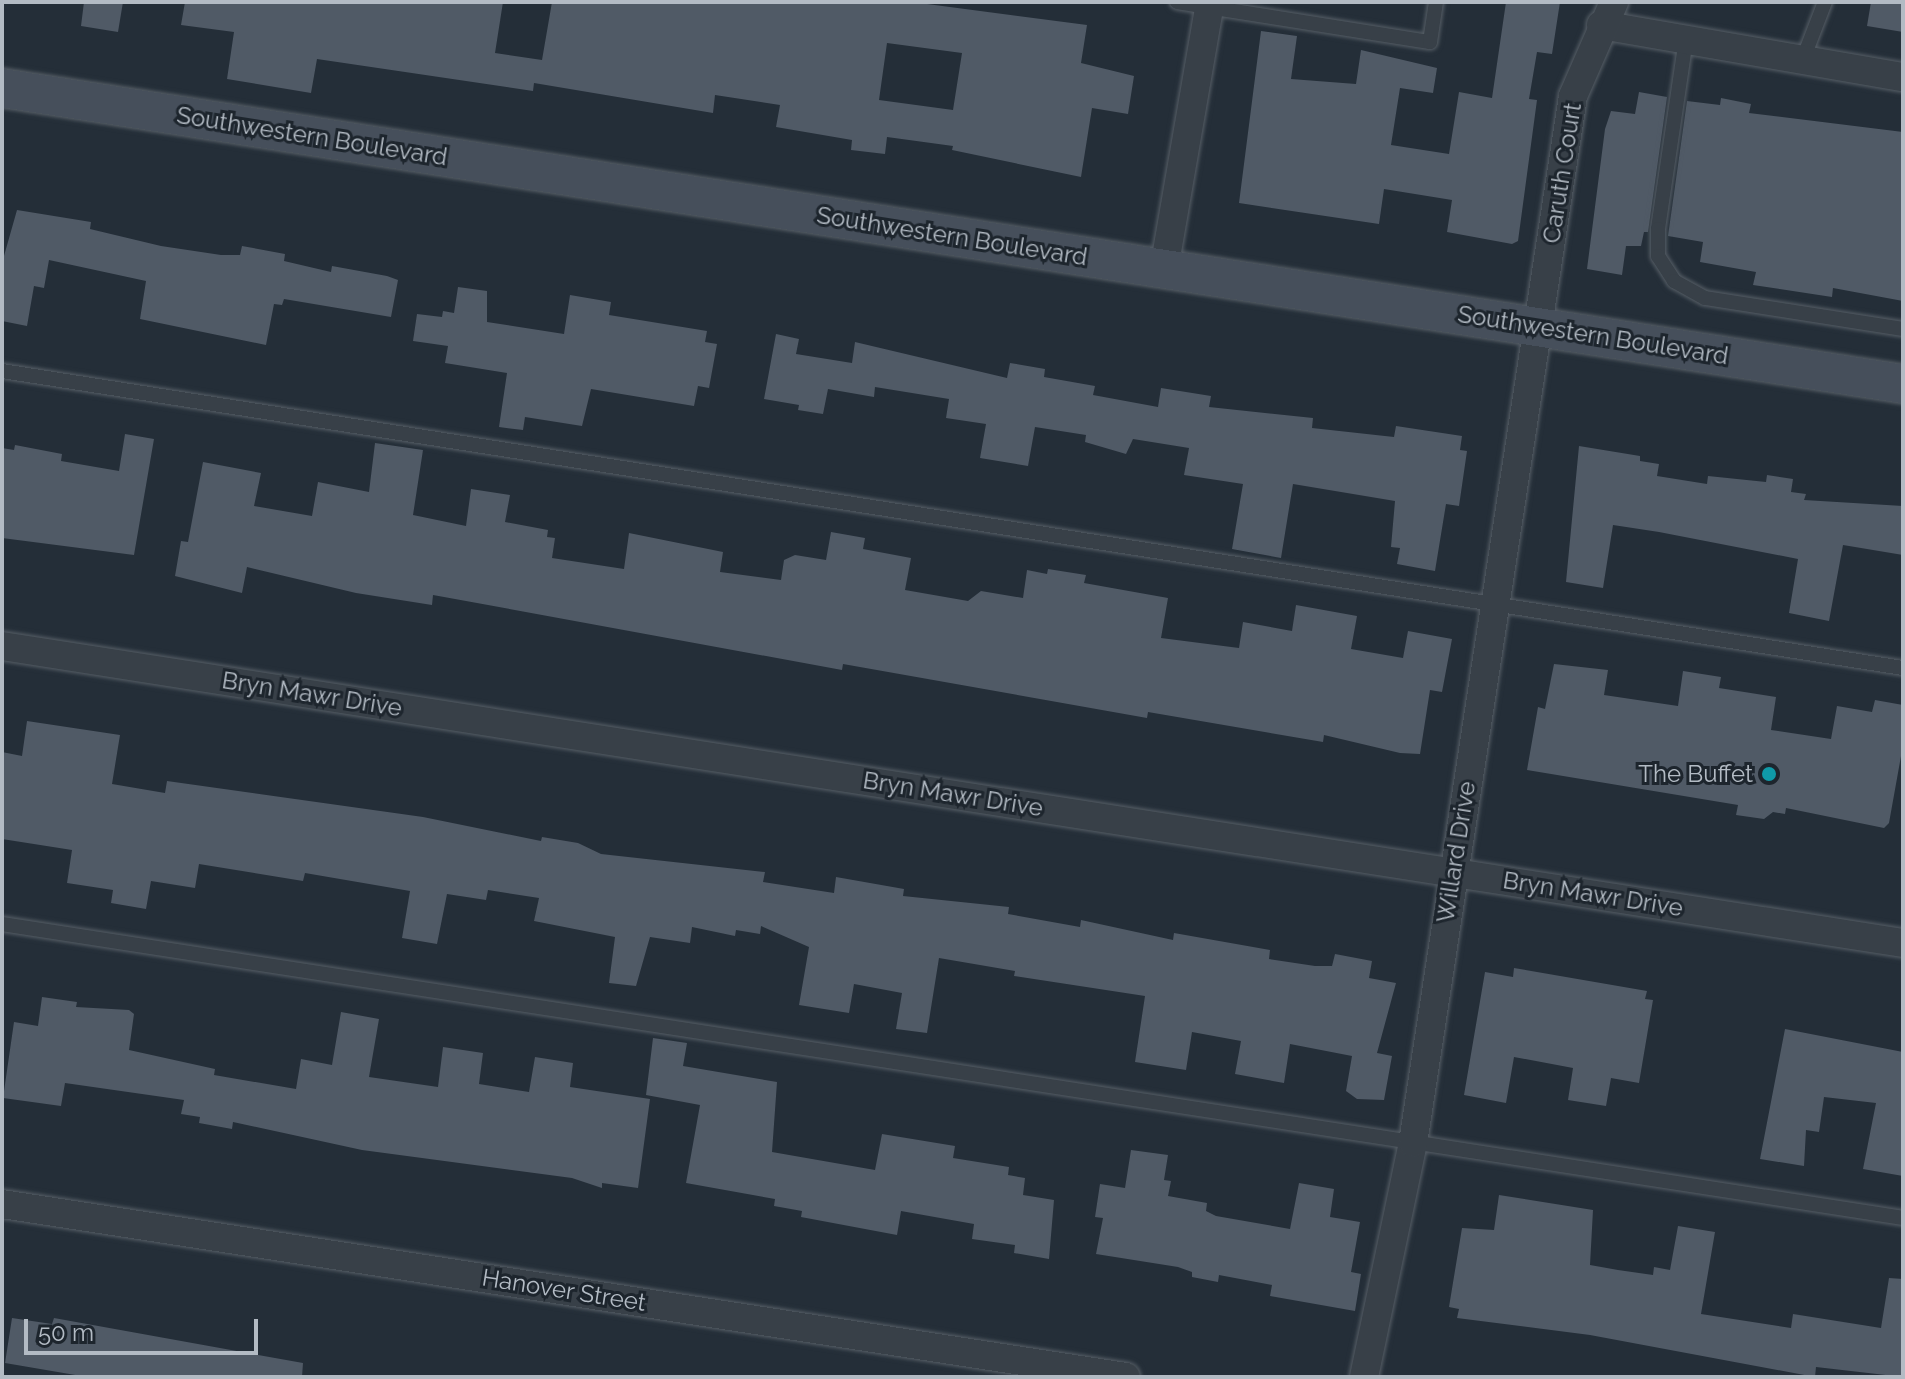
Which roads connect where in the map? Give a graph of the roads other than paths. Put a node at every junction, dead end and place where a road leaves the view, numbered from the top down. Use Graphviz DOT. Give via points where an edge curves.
graph roads {
  1 [pos="1177,2"];
  2 [pos="1436,2"];
  3 [pos="1825,2"];
  4 [pos="1210,4"];
  5 [pos="1608,13"];
  6 [pos="1686,39"];
  7 [pos="1803,59"];
  8 [pos="1903,77"];
  9 [pos="2,88"];
  10 [pos="1164,269"];
  11 [pos="1539,326"];
  12 [pos="1903,329"];
  13 [pos="2,371"];
  14 [pos="1903,384"];
  15 [pos="1494,602"];
  16 [pos="2,646"];
  17 [pos="1903,668"];
  18 [pos="1452,872"];
  19 [pos="2,924"];
  20 [pos="1903,943"];
  21 [pos="1413,1143"];
  22 [pos="2,1204"];
  23 [pos="1903,1218"];
  24 [pos="1126,1377"];
  25 [pos="1364,1377"];
  1 -- 4 [label="lane"];
  2 -- 4 [label="lane" via="1430,42"];
  3 -- 7 [label="lane"];
  4 -- 10 [label="street"];
  5 -- 6 [label="street, Caruth Court"];
  5 -- 11 [label="street, Caruth Court" via="1573,96"];
  6 -- 7 [label="street, Caruth Court"];
  6 -- 12 [label="lane" via="1658,229 1658,256 1674,281 1705,298"];
  7 -- 8 [label="street, Caruth Court"];
  9 -- 10 [label="street, Southwestern Boulevard"];
  10 -- 11 [label="street, Southwestern Boulevard"];
  11 -- 14 [label="street, Southwestern Boulevard"];
  11 -- 15 [label="street, Willard Drive"];
  13 -- 15 [label="lane"];
  15 -- 17 [label="lane"];
  15 -- 18 [label="street, Willard Drive"];
  16 -- 18 [label="street, Bryn Mawr Drive"];
  18 -- 20 [label="street, Bryn Mawr Drive"];
  18 -- 21 [label="street, Willard Drive"];
  19 -- 21 [label="lane"];
  21 -- 23 [label="lane"];
  21 -- 25 [label="street, Willard Drive"];
  22 -- 24 [label="street, Hanover Street"];
}
